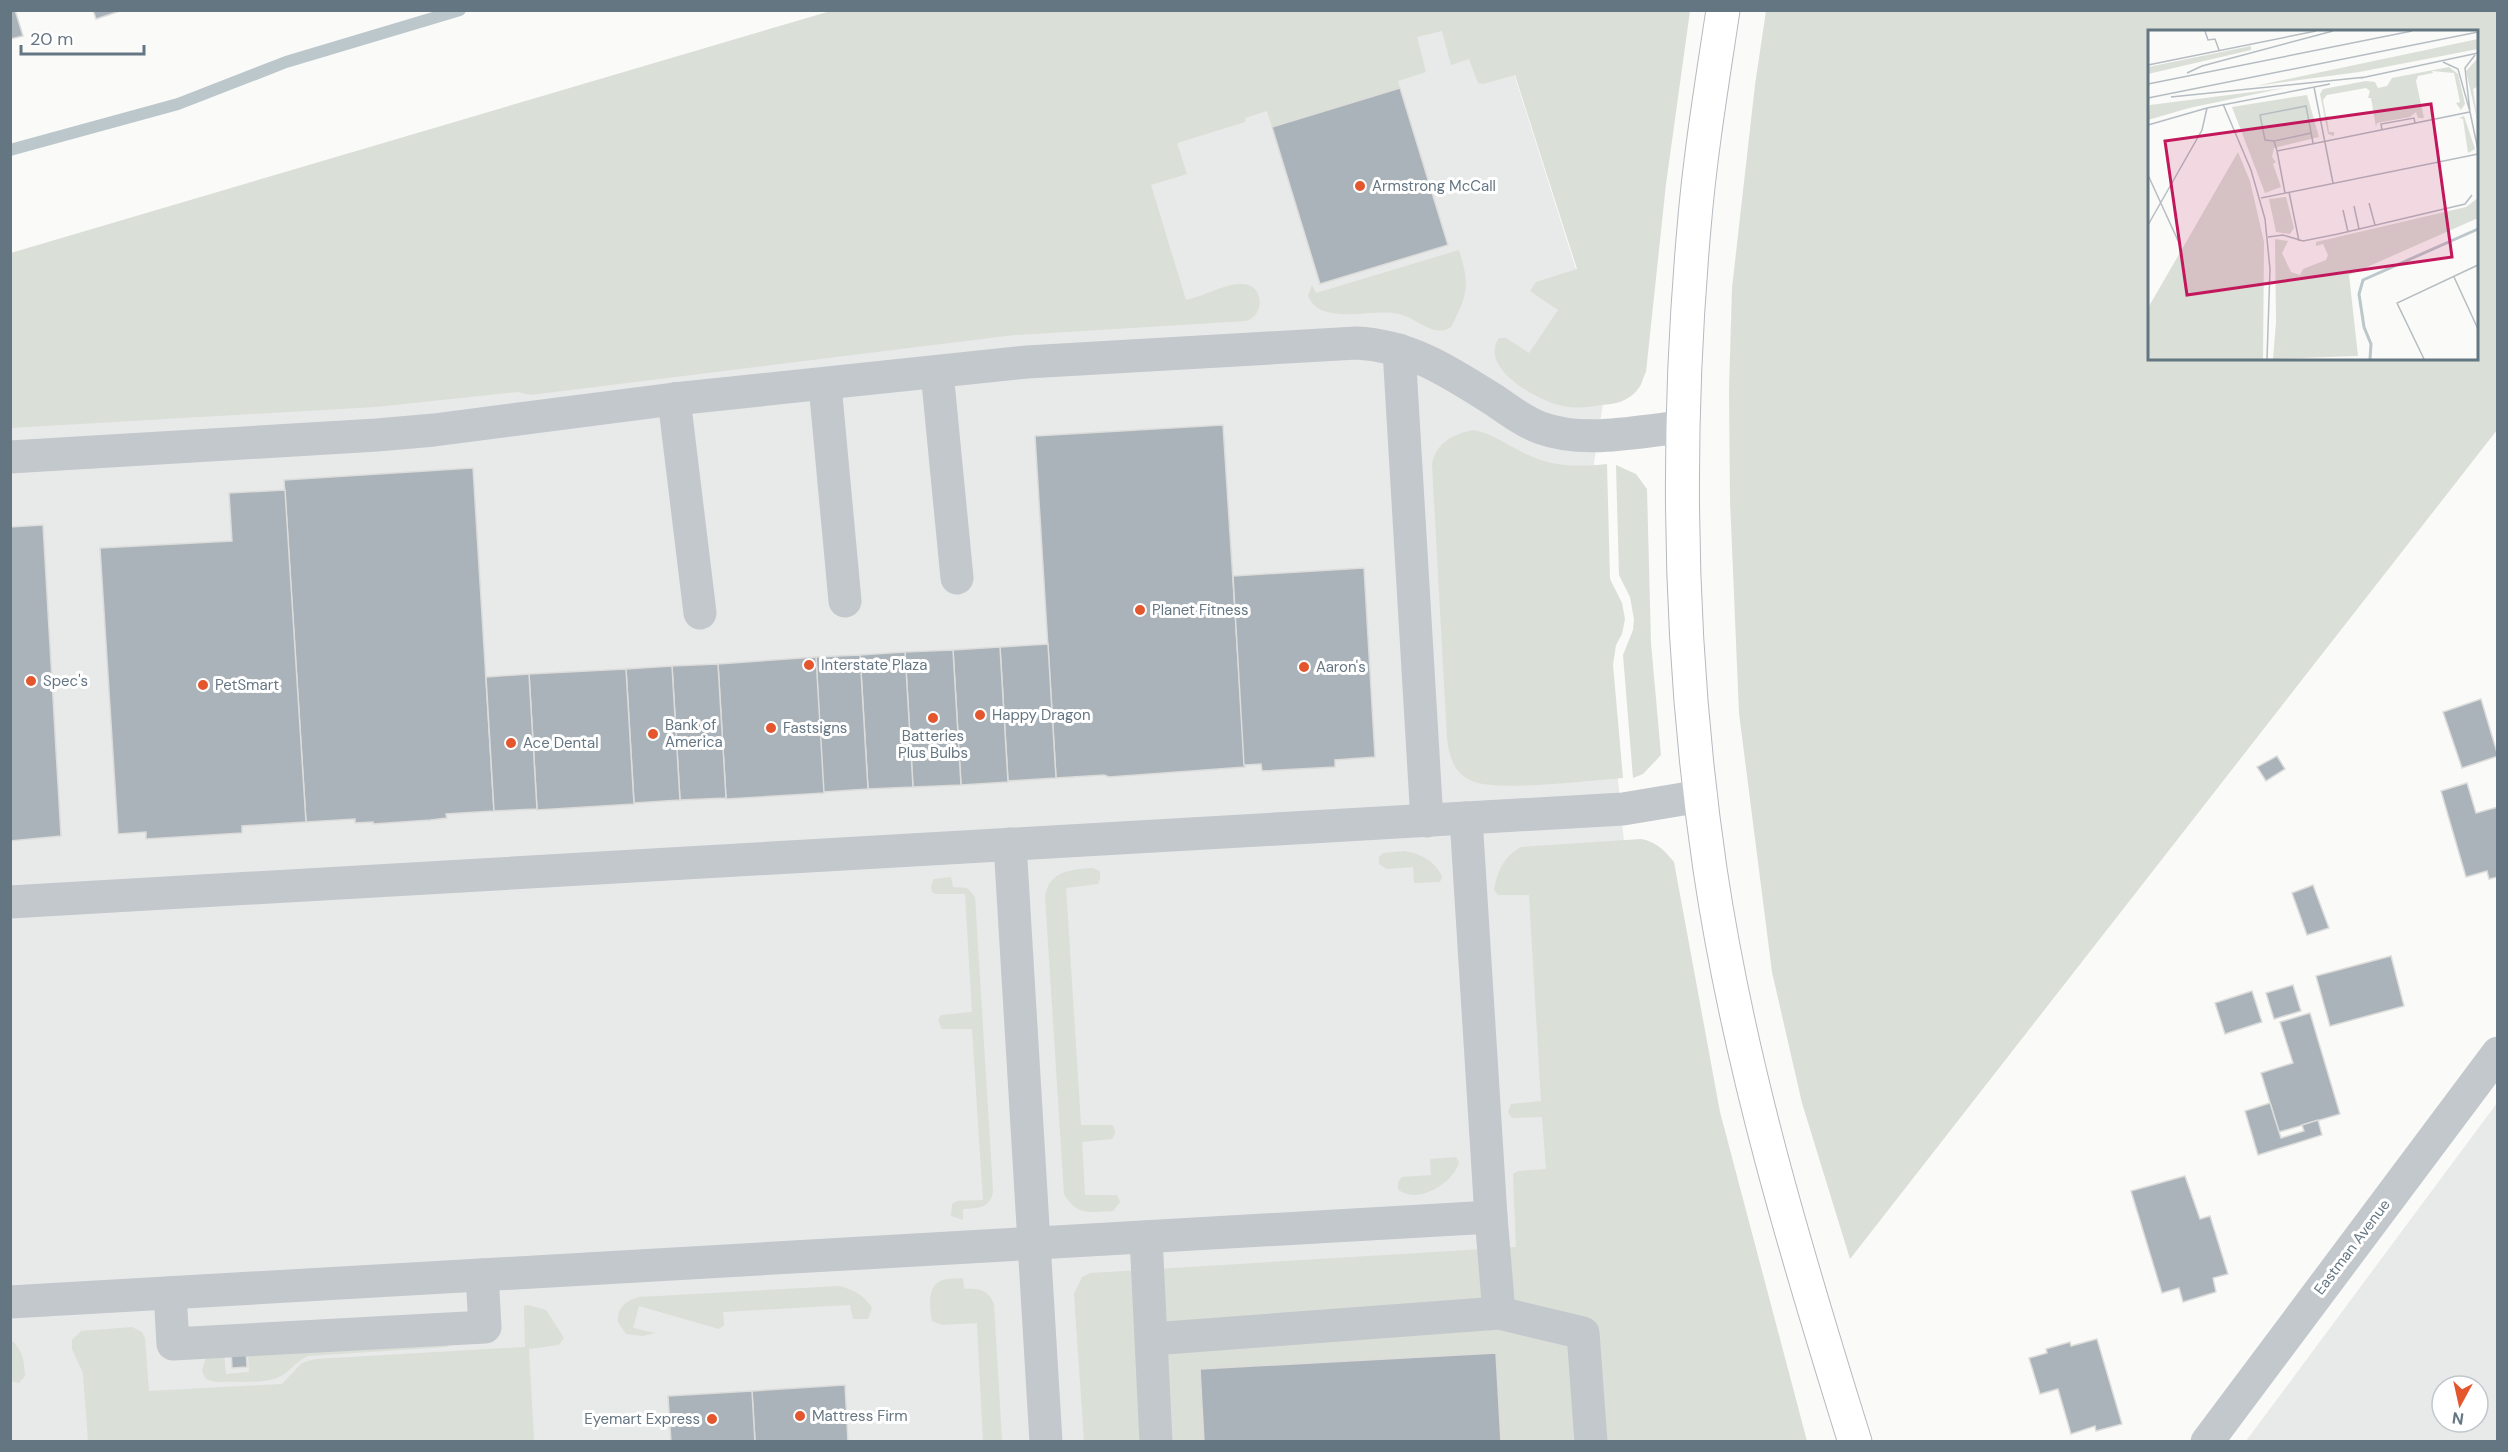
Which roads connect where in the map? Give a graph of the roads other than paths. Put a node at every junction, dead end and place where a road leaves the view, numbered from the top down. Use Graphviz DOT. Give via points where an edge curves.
graph roads {
  1 [pos="1723,10"];
  2 [pos="1399,350"];
  3 [pos="937,372"];
  4 [pos="825,385"];
  5 [pos="674,399"];
  6 [pos="1683,427"];
  7 [pos="10,457"];
  8 [pos="957,578"];
  9 [pos="845,601"];
  10 [pos="700,613"];
  11 [pos="1701,796"];
  12 [pos="1466,818"];
  13 [pos="1427,821"];
  14 [pos="1010,844"];
  15 [pos="10,902"];
  16 [pos="2498,1053"];
  17 [pos="1491,1217"];
  18 [pos="1146,1237"];
  19 [pos="1034,1243"];
  20 [pos="482,1275"];
  21 [pos="170,1293"];
  22 [pos="10,1302"];
  23 [pos="1499,1314"];
  24 [pos="1152,1339"];
  25 [pos="1046,1442"];
  26 [pos="1156,1442"];
  27 [pos="1591,1442"];
  28 [pos="1855,1442"];
  29 [pos="2207,1442"];
  1 -- 6 [label="main road" via="1694,225"];
  2 -- 3 [label="street" via="1356,342 1027,362"];
  2 -- 6 [label="street" via="1441,366 1540,428 1582,435"];
  2 -- 13 [label="street"];
  3 -- 4 [label="street"];
  3 -- 8 [label="street"];
  4 -- 5 [label="street"];
  4 -- 9 [label="street"];
  5 -- 7 [label="street" via="435,430"];
  5 -- 10 [label="street"];
  6 -- 11 [label="main road" via="1689,691"];
  11 -- 12 [label="street" via="1623,809"];
  11 -- 28 [label="main road" via="1722,936 1750,1075 1811,1301"];
  12 -- 13 [label="street"];
  12 -- 17 [label="street"];
  13 -- 14 [label="street"];
  14 -- 15 [label="street"];
  14 -- 19 [label="street"];
  16 -- 29 [label="street, Eastman Avenue"];
  17 -- 18 [label="street"];
  17 -- 23 [label="street"];
  18 -- 19 [label="street"];
  18 -- 24 [label="street"];
  19 -- 20 [label="street"];
  19 -- 25 [label="street"];
  20 -- 21 [label="street"];
  20 -- 21 [label="street" via="485,1327 173,1344"];
  21 -- 22 [label="street"];
  23 -- 24 [label="street"];
  23 -- 27 [label="street" via="1583,1333"];
  24 -- 26 [label="street"];
}
